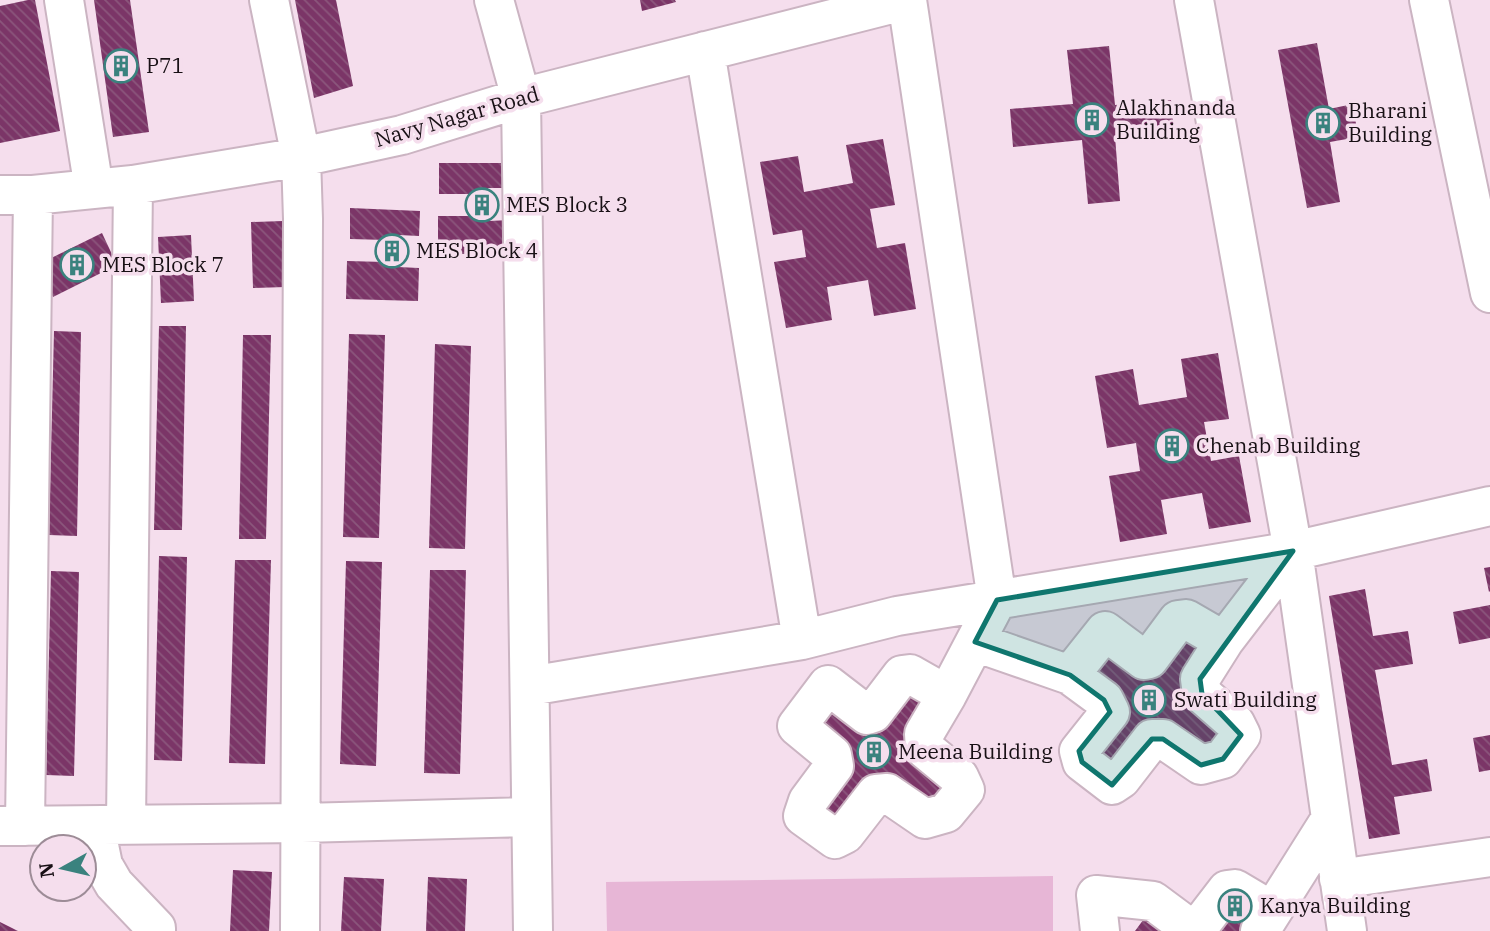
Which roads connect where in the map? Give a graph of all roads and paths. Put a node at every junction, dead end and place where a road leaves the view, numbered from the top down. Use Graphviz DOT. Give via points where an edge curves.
graph roads {
  1 [pos="64,0"];
  2 [pos="269,0"];
  3 [pos="494,0"];
  4 [pos="907,0"];
  5 [pos="1194,0"];
  6 [pos="1429,0"];
  7 [pos="845,7"];
  8 [pos="705,51"];
  9 [pos="521,98"];
  10 [pos="301,157"];
  11 [pos="133,185"];
  12 [pos="94,189"];
  13 [pos="17,195"];
  14 [pos="1490,293"];
  15 [pos="1490,506"];
  16 [pos="1293,551"];
  17 [pos="997,600"];
  18 [pos="802,640"];
  19 [pos="1224,641"];
  20 [pos="975,642"];
  21 [pos="1070,675"];
  22 [pos="530,686"];
  23 [pos="947,695"];
  24 [pos="530,817"];
  25 [pos="1330,820"];
  26 [pos="302,823"];
  27 [pos="110,825"];
  28 [pos="12,826"];
  29 [pos="1490,857"];
  30 [pos="1339,879"];
  31 [pos="1266,921"];
  32 [pos="156,931"];
  33 [pos="300,931"];
  34 [pos="533,931"];
  35 [pos="1100,931"];
  36 [pos="1347,931"];
  1 -- 12 [label="street"];
  2 -- 10 [label="street"];
  3 -- 9 [label="street"];
  4 -- 7 [label="street, Navy Nagar Road"];
  4 -- 17 [label="street"];
  5 -- 16 [label="street"];
  6 -- 14 [label="street"];
  7 -- 8 [label="street, Navy Nagar Road"];
  8 -- 9 [label="street, Navy Nagar Road"];
  8 -- 18 [label="street"];
  9 -- 10 [label="street, Navy Nagar Road" via="402,135"];
  9 -- 22 [label="street"];
  10 -- 11 [label="street, Navy Nagar Road"];
  10 -- 26 [label="street"];
  11 -- 12 [label="street, Navy Nagar Road"];
  11 -- 27 [label="street"];
  12 -- 13 [label="street, Navy Nagar Road"];
  13 -- 28 [label="street"];
  15 -- 16 [label="street"];
  16 -- 17 [label="street"];
  16 -- 19 [label="street"];
  16 -- 25 [label="street"];
  17 -- 18 [label="street" via="897,616"];
  17 -- 20 [label="street"];
  18 -- 22 [label="street"];
  19 -- 21 [label="street" via="1186,619 1178,621 1144,660 1105,631"];
  19 -- 21 [label="street" via="1200,679 1202,694 1235,723 1241,735 1223,759 1212,763 1201,765 1163,739 1152,739 1112,785 1082,762 1079,751 1110,712 1104,700"];
  20 -- 21 [label="street"];
  20 -- 23 [label="street"];
  22 -- 24 [label="street"];
  23 -- 23 [label="street" via="924,734 925,749 959,777 965,790 946,813 925,819 887,793 876,794 845,834 835,839 803,816 808,801 834,766 832,755 797,726 828,685 867,715 902,675 910,674"];
  24 -- 26 [label="street"];
  24 -- 34 [label="street"];
  25 -- 30 [label="street"];
  25 -- 31 [label="street"];
  26 -- 27 [label="street"];
  26 -- 33 [label="street"];
  27 -- 28 [label="street"];
  27 -- 32 [label="street" via="103,865"];
  29 -- 30 [label="street"];
  30 -- 36 [label="street"];
  31 -- 35 [label="street" via="1235,889 1227,890 1192,930 1153,901 1096,895"];
}
